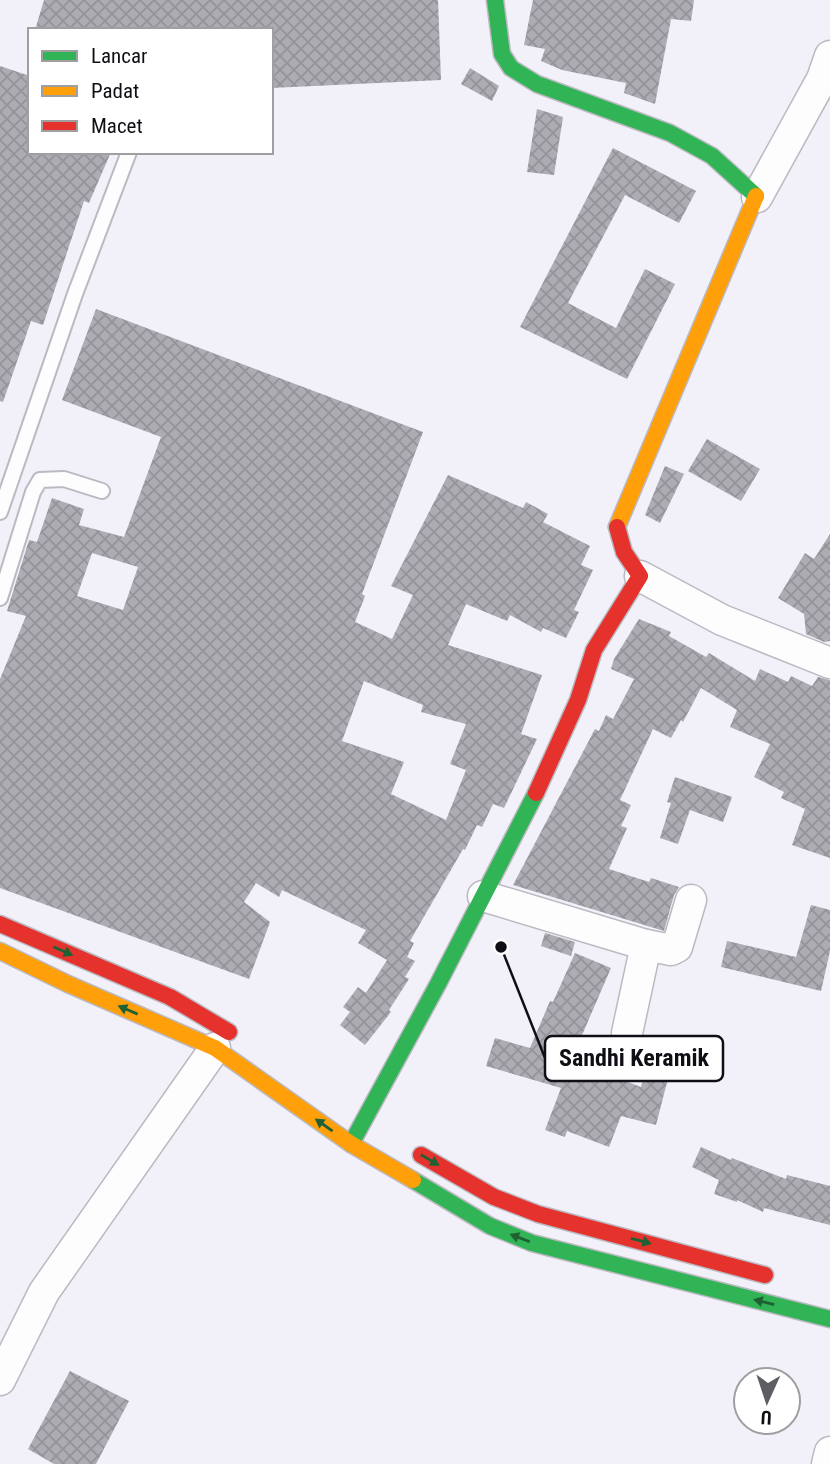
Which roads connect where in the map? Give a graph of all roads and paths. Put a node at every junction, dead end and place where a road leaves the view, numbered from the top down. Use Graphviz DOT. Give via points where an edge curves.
graph roads {
  1 [pos="495,0"];
  2 [pos="830,56"];
  3 [pos="128,154"];
  4 [pos="757,197"];
  5 [pos="102,491"];
  6 [pos="0,512"];
  7 [pos="639,576"];
  8 [pos="0,597"];
  9 [pos="830,663"];
  10 [pos="483,896"];
  11 [pos="691,900"];
  12 [pos="0,924"];
  13 [pos="646,945"];
  14 [pos="0,951"];
  15 [pos="627,1033"];
  16 [pos="248,1044"];
  17 [pos="215,1048"];
  18 [pos="351,1144"];
  19 [pos="411,1149"];
  20 [pos="575,1224"];
  21 [pos="566,1251"];
  22 [pos="776,1278"];
  23 [pos="830,1319"];
  24 [pos="0,1380"];
  25 [pos="830,1452"];
  26 [pos="827,1464"];
  1 -- 4 [label="street" via="502,54 511,68 537,84 670,132 712,156"];
  2 -- 4 [label="street"];
  3 -- 6 [label="lane"];
  4 -- 7 [label="street" via="617,526 626,559"];
  5 -- 8 [label="lane" via="64,479 40,480"];
  7 -- 9 [label="street" via="722,620"];
  7 -- 10 [label="street" via="594,650 578,700 541,784"];
  10 -- 13 [label="street"];
  10 -- 18 [label="street"];
  11 -- 13 [label="street" via="677,947"];
  12 -- 16 [label="street, one-way" via="170,997"];
  13 -- 15 [label="street"];
  17 -- 14 [label="street, one-way"];
  18 -- 17 [label="street, one-way"];
  17 -- 24 [label="street" via="44,1292"];
  21 -- 18 [label="street, one-way" via="490,1226"];
  19 -- 20 [label="street, one-way" via="494,1197"];
  20 -- 21 [label="street"];
  20 -- 22 [label="street, one-way"];
  23 -- 21 [label="street, one-way"];
  25 -- 26 [label="street"];
}
